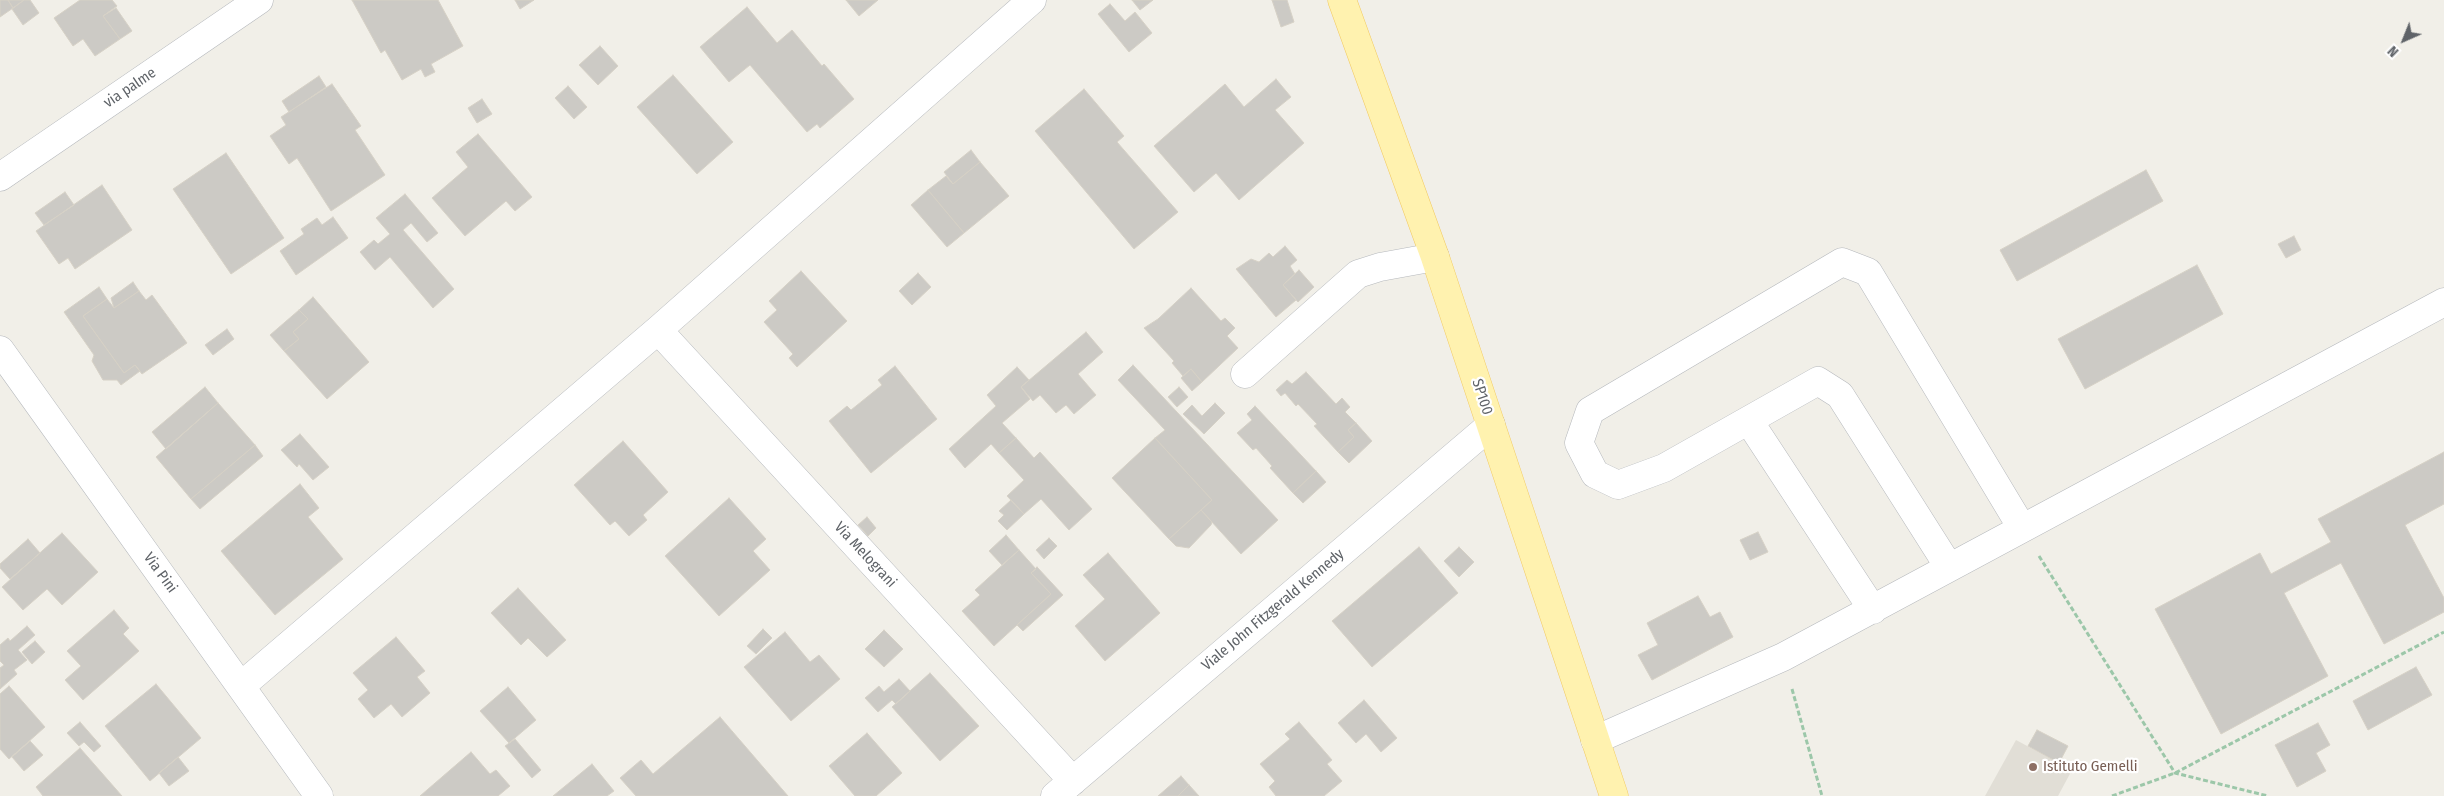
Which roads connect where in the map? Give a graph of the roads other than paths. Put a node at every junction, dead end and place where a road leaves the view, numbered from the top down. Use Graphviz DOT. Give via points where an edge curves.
graph roads {
  1 [pos="259,0"];
  2 [pos="1032,0"];
  3 [pos="1342,0"];
  4 [pos="0,177"];
  5 [pos="1435,257"];
  6 [pos="2444,302"];
  7 [pos="658,330"];
  8 [pos="0,350"];
  9 [pos="1245,374"];
  10 [pos="1749,421"];
  11 [pos="1491,425"];
  12 [pos="2022,528"];
  13 [pos="1949,567"];
  14 [pos="1873,610"];
  15 [pos="241,686"];
  16 [pos="1595,740"];
  17 [pos="1064,788"];
  18 [pos="320,796"];
  19 [pos="1614,796"];
  1 -- 4 [label="street, via palme"];
  2 -- 7 [label="street"];
  3 -- 5 [label="main road, SP100 / SP100"];
  5 -- 9 [label="street" via="1358,274"];
  5 -- 11 [label="main road, SP100 / SP100"];
  6 -- 12 [label="street"];
  7 -- 15 [label="street"];
  7 -- 17 [label="street, Via Melograni"];
  8 -- 15 [label="street, Via Pini"];
  10 -- 12 [label="street" via="1664,468 1618,485 1595,474 1579,444 1590,411 1842,262 1868,272"];
  10 -- 13 [label="street" via="1818,381 1840,395"];
  10 -- 14 [label="street"];
  11 -- 16 [label="main road, SP100 / SP100"];
  11 -- 17 [label="street, Viale John Fitzgerald Kennedy"];
  12 -- 13 [label="street"];
  13 -- 14 [label="street"];
  14 -- 16 [label="street" via="1783,657"];
  15 -- 18 [label="street, Via Pini"];
  16 -- 19 [label="main road, SP100 / SP100"];
}
